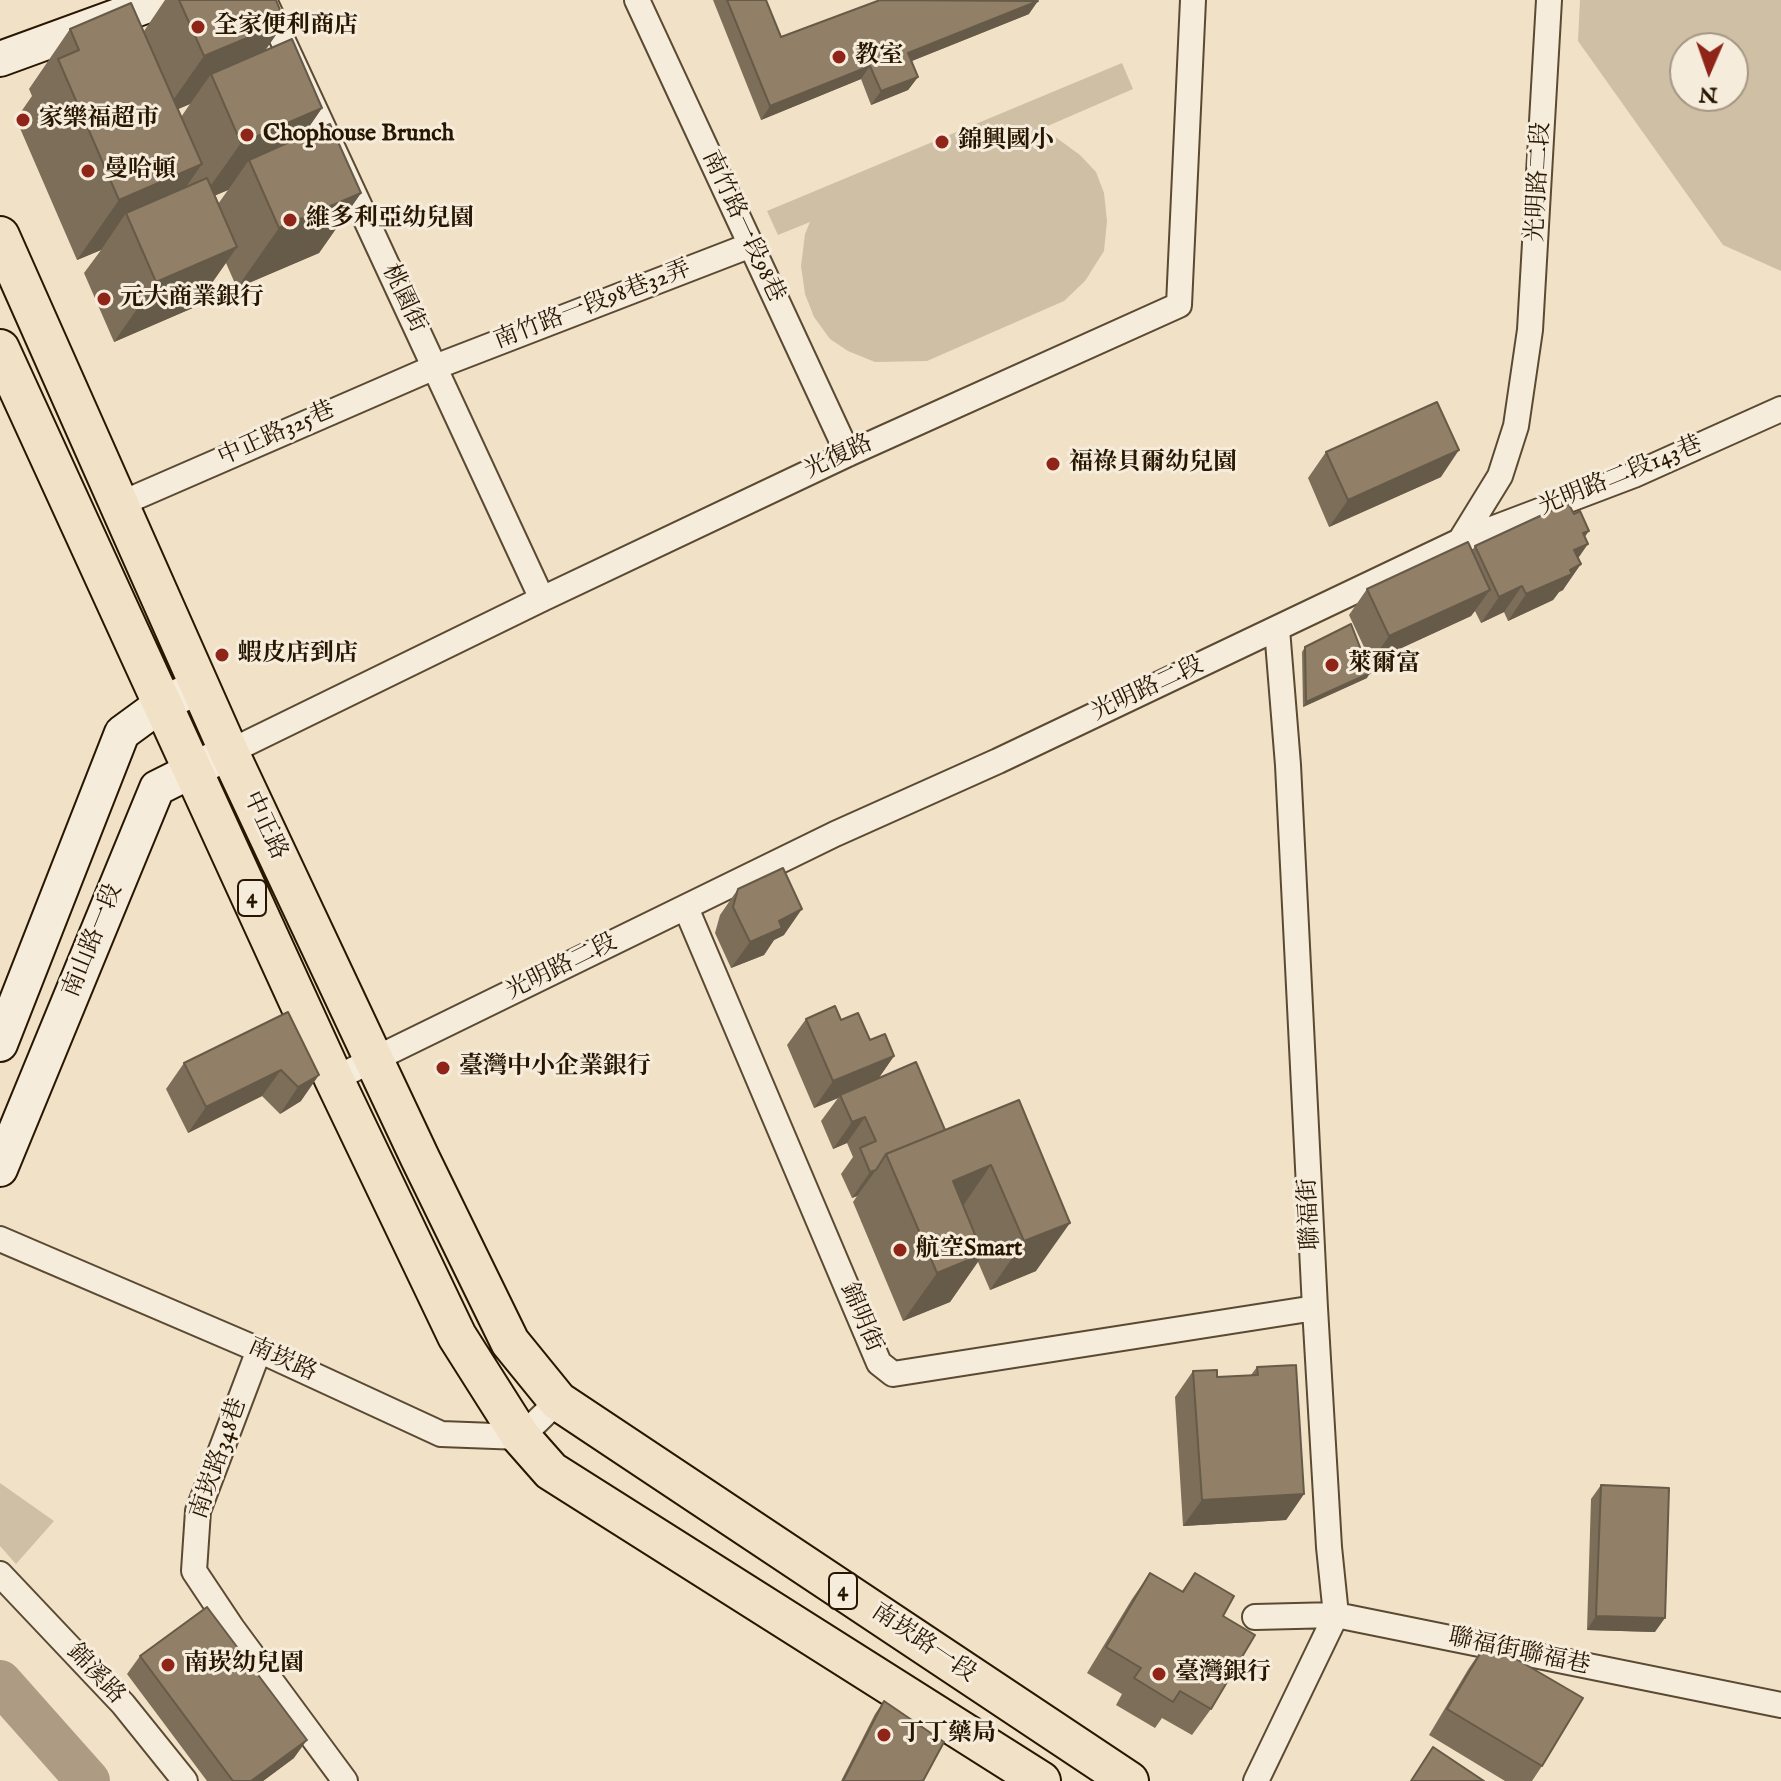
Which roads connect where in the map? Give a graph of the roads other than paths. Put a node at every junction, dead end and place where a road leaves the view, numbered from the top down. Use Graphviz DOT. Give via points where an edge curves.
graph roads {
  1 [pos="162,0"];
  2 [pos="264,0"];
  3 [pos="637,0"];
  4 [pos="1193,0"];
  5 [pos="1549,0"];
  6 [pos="0,59"];
  7 [pos="0,236"];
  8 [pos="751,245"];
  9 [pos="0,349"];
  10 [pos="435,367"];
  11 [pos="1781,409"];
  12 [pos="848,454"];
  13 [pos="120,504"];
  14 [pos="1460,541"];
  15 [pos="542,599"];
  16 [pos="1277,629"];
  17 [pos="199,687"];
  18 [pos="163,703"];
  19 [pos="229,752"];
  20 [pos="194,769"];
  21 [pos="686,908"];
  22 [pos="0,1044"];
  23 [pos="375,1060"];
  24 [pos="334,1079"];
  25 [pos="0,1169"];
  26 [pos="0,1239"];
  27 [pos="1315,1308"];
  28 [pos="259,1350"];
  29 [pos="558,1401"];
  30 [pos="521,1437"];
  31 [pos="0,1574"];
  32 [pos="1336,1615"];
  33 [pos="1255,1617"];
  34 [pos="1781,1705"];
  35 [pos="185,1781"];
  36 [pos="345,1781"];
  37 [pos="1041,1781"];
  38 [pos="1129,1781"];
  39 [pos="1256,1781"];
  1 -- 6 [label="street"];
  2 -- 10 [label="street, 桃園街"];
  3 -- 8 [label="street, 南竹路一段98巷"];
  4 -- 12 [label="street, 光復路" via="1179,305"];
  5 -- 14 [label="street, 光明路二段" via="1530,330 1516,426 1500,476"];
  7 -- 13 [label="main road, 中正路 / 4"];
  8 -- 10 [label="street, 南竹路一段98巷32弄"];
  8 -- 12 [label="street, 南竹路一段98巷"];
  9 -- 18 [label="main road, 中正路 / 4"];
  10 -- 13 [label="street, 中正路325巷"];
  10 -- 15 [label="street, 桃園街"];
  11 -- 14 [label="street, 光明路二段143巷" via="1634,475"];
  12 -- 15 [label="street, 光復路"];
  13 -- 17 [label="main road, 中正路 / 4"];
  14 -- 16 [label="street, 光明路二段"];
  15 -- 19 [label="street, 光復路"];
  16 -- 21 [label="street, 光明路二段"];
  16 -- 27 [label="street, 聯福街"];
  17 -- 18 [label="street, 南山路一段"];
  17 -- 19 [label="main road, 中正路 / 4"];
  18 -- 20 [label="main road, 中正路 / 4"];
  18 -- 22 [label="street, 南山路一段" via="122,733"];
  19 -- 20 [label="street, 南山路一段"];
  19 -- 23 [label="main road, 中正路 / 4"];
  20 -- 24 [label="main road, 中正路 / 4"];
  20 -- 25 [label="street, 南山路一段" via="157,788"];
  21 -- 23 [label="street, 光明路二段"];
  21 -- 27 [label="street, 錦明街" via="879,1363 893,1374"];
  23 -- 24 [label="street, 光明路二段"];
  23 -- 29 [label="main road, 中正路 / 4" via="510,1342"];
  24 -- 30 [label="main road, 中正路 / 4" via="457,1336"];
  26 -- 28 [label="street, 南崁路"];
  27 -- 32 [label="street, 聯福街"];
  28 -- 30 [label="street, 南崁路" via="441,1434"];
  28 -- 36 [label="street, 南崁路348巷" via="198,1511 194,1571"];
  29 -- 30 [label="street"];
  29 -- 38 [label="main road, 南崁路一段 / 4"];
  30 -- 37 [label="main road, 4" via="551,1471"];
  31 -- 35 [label="street, 錦溪路" via="123,1704"];
  32 -- 33 [label="street, 聯福街聯福巷"];
  32 -- 34 [label="street, 聯福街聯福巷"];
  32 -- 39 [label="street"];
}
